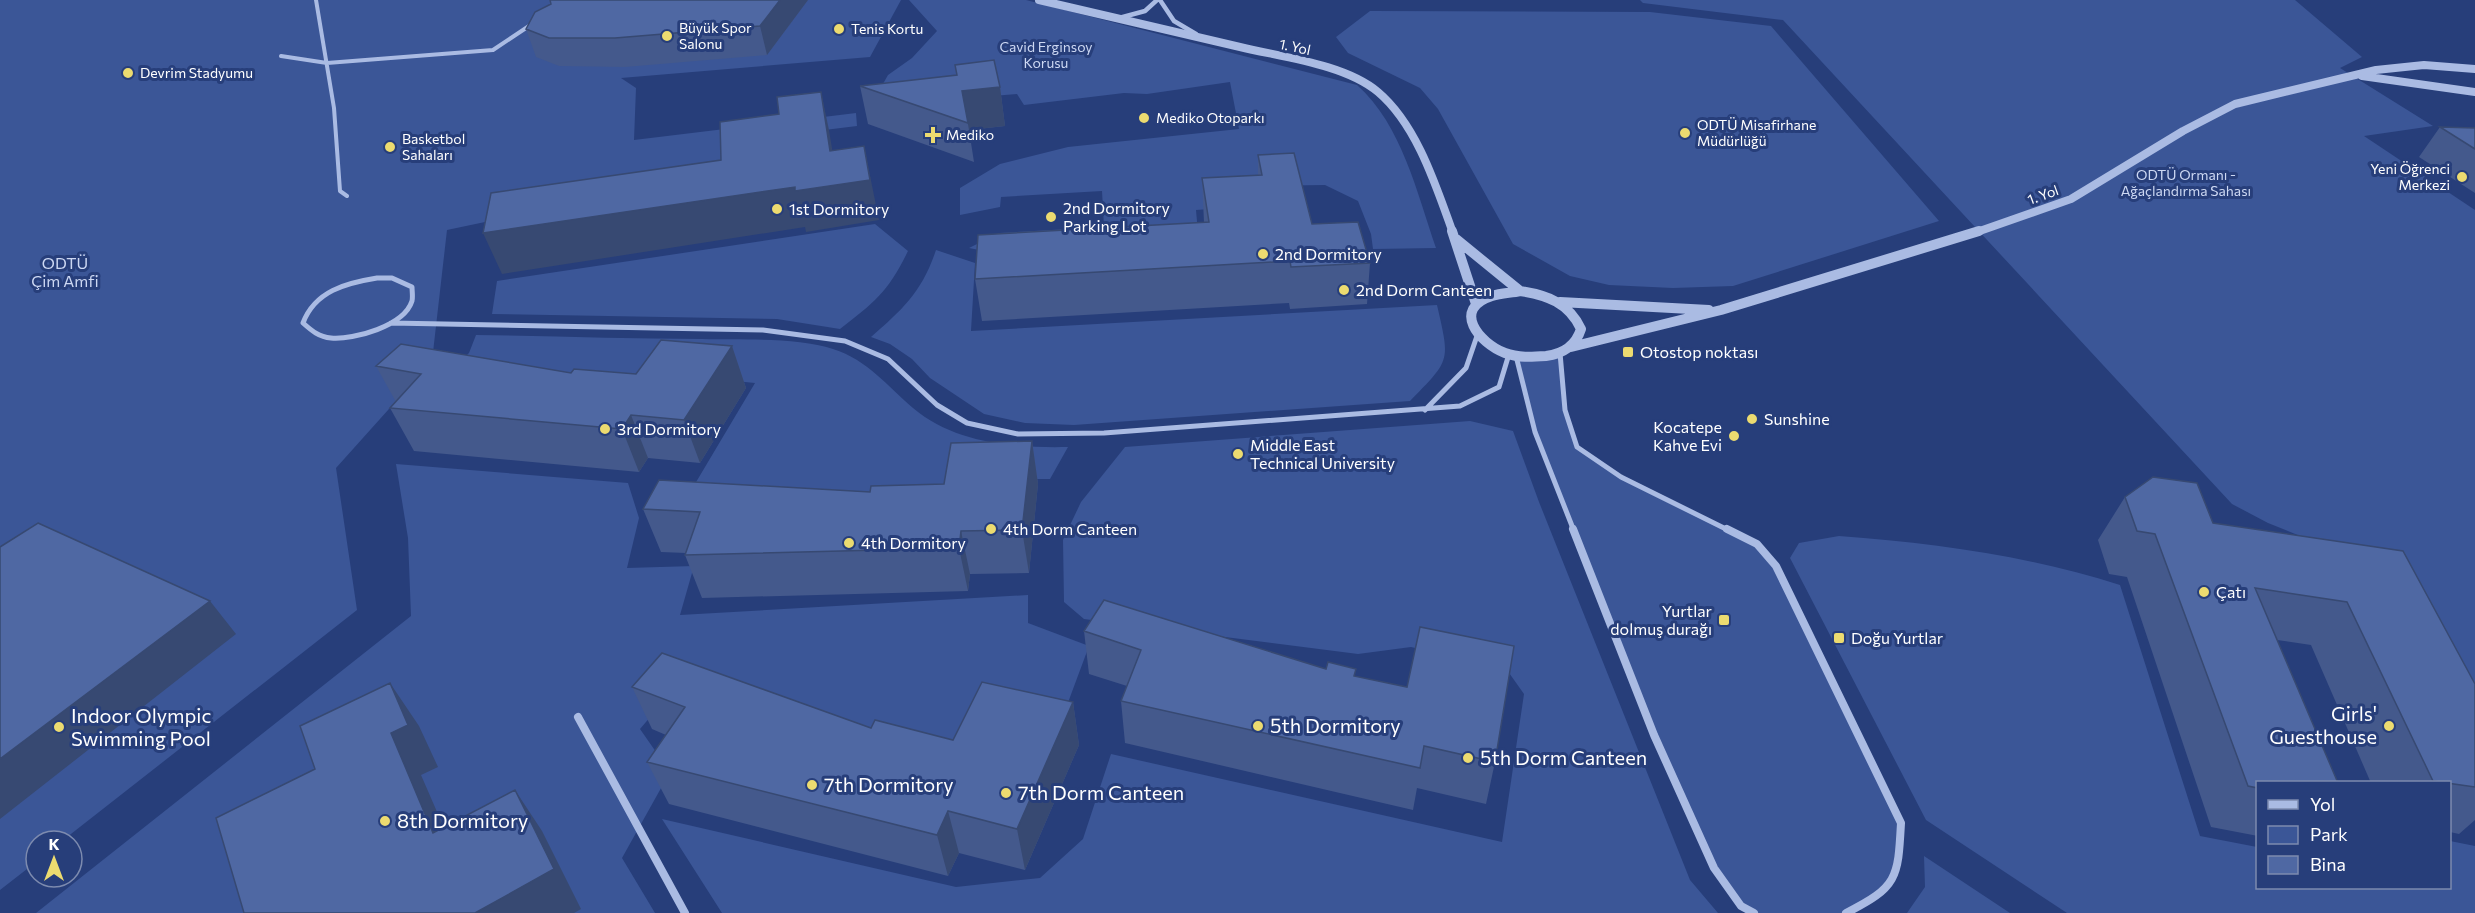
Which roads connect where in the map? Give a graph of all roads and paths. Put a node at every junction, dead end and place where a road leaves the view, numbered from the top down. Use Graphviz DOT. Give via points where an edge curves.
graph roads {
  1 [pos="316,0"];
  2 [pos="1039,0"];
  3 [pos="1158,0"];
  4 [pos="1115,19"];
  5 [pos="535,22"];
  6 [pos="1216,44"];
  7 [pos="281,56"];
  8 [pos="327,63"];
  9 [pos="2475,69"];
  10 [pos="2359,75"];
  11 [pos="2475,92"];
  12 [pos="347,196"];
  13 [pos="1456,240"];
  14 [pos="1520,291"];
  15 [pos="1559,302"];
  16 [pos="1476,304"];
  17 [pos="1721,310"];
  18 [pos="392,323"];
  19 [pos="1477,336"];
  20 [pos="1571,347"];
  21 [pos="1560,353"];
  22 [pos="1512,356"];
  23 [pos="1424,411"];
  24 [pos="578,717"];
  25 [pos="685,913"];
  26 [pos="1754,913"];
  27 [pos="1846,913"];
  1 -- 8 [label="street"];
  2 -- 4 [label="street, 1. Yol"];
  3 -- 4 [label="street" via="1153,7"];
  3 -- 6 [label="street" via="1164,12 1181,27"];
  4 -- 6 [label="street, 1. Yol"];
  5 -- 8 [label="street" via="493,50"];
  6 -- 13 [label="street, 1. Yol" via="1320,66 1378,92 1395,110 1414,144"];
  7 -- 8 [label="street"];
  8 -- 12 [label="street" via="340,191"];
  9 -- 10 [label="street, 1. Yol" via="2424,64"];
  10 -- 11 [label="street"];
  10 -- 17 [label="street, 1. Yol" via="2235,104 2071,199"];
  13 -- 14 [label="street"];
  13 -- 16 [label="street, 1. Yol"];
  14 -- 15 [label="street"];
  14 -- 16 [label="street" via="1487,297"];
  15 -- 17 [label="street"];
  15 -- 20 [label="street" via="1570,310 1581,329"];
  16 -- 19 [label="street" via="1470,314 1470,325"];
  17 -- 20 [label="street, 1. Yol"];
  18 -- 18 [label="street" via="412,304 415,295 404,281 376,278 327,293 305,312 303,323 307,331 318,337 335,339 364,334"];
  18 -- 23 [label="street" via="763,330 845,341 888,359 937,405 967,423 1018,434 1104,433"];
  19 -- 22 [label="street"];
  19 -- 23 [label="street" via="1466,368"];
  20 -- 21 [label="street"];
  21 -- 22 [label="street" via="1548,357"];
  21 -- 27 [label="street" via="1565,410 1577,447 1621,477 1757,544 1776,566 1901,824 1899,867 1888,884"];
  22 -- 23 [label="street" via="1499,387 1460,406"];
  22 -- 26 [label="street" via="1535,432 1654,735 1714,868 1741,906"];
  24 -- 25 [label="street"];
}
